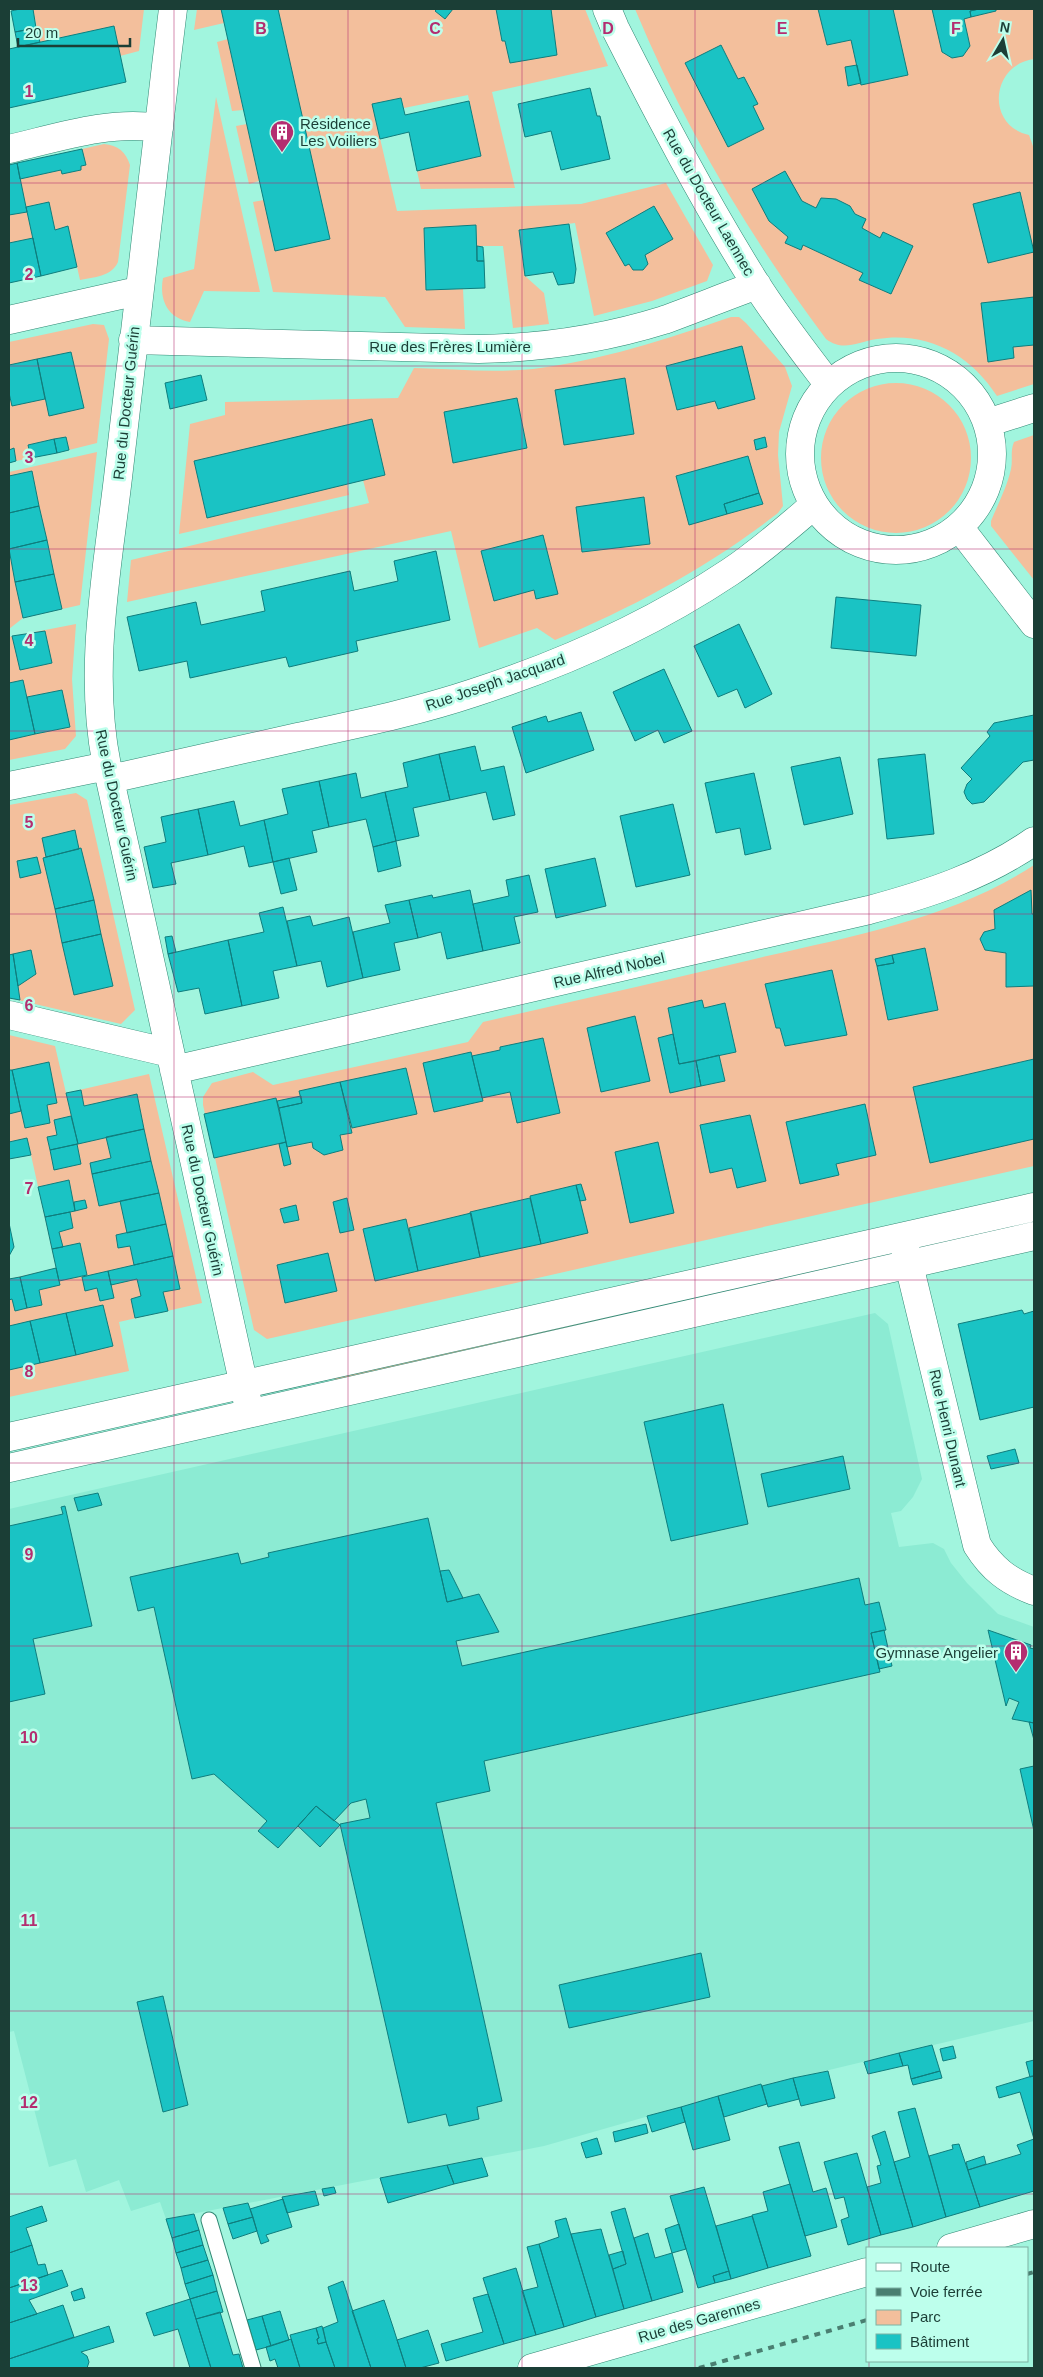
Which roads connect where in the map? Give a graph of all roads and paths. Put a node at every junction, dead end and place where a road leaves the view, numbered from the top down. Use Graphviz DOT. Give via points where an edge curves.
graph roads {
  1 [pos="173,9"];
  2 [pos="607,9"];
  3 [pos="158,128"];
  4 [pos="9,149"];
  5 [pos="757,285"];
  6 [pos="138,291"];
  7 [pos="9,320"];
  8 [pos="133,340"];
  9 [pos="829,385"];
  10 [pos="1034,408"];
  11 [pos="987,423"];
  12 [pos="814,505"];
  13 [pos="959,527"];
  14 [pos="1034,624"];
  15 [pos="108,772"];
  16 [pos="9,786"];
  17 [pos="1034,841"];
  18 [pos="9,1015"];
  19 [pos="172,1062"];
  20 [pos="1034,1207"];
  21 [pos="902,1236"];
  22 [pos="1034,1236"];
  23 [pos="909,1265"];
  24 [pos="244,1384"];
  25 [pos="250,1412"];
  26 [pos="9,1437"];
  27 [pos="9,1468"];
  28 [pos="1034,1590"];
  29 [pos="209,2220"];
  30 [pos="1034,2224"];
  31 [pos="954,2247"];
  32 [pos="866,2272"];
  33 [pos="253,2368"];
  34 [pos="532,2368"];
  1 -- 3 [label="street, Rue du Docteur Guérin"];
  2 -- 5 [label="street, Rue du Docteur Laennec" via="670,135"];
  3 -- 4 [label="street" via="114,127"];
  3 -- 6 [label="street, Rue du Docteur Guérin"];
  5 -- 8 [label="street, Rue des Frères Lumière" via="636,328 574,342 532,347 479,349"];
  5 -- 9 [label="street, Rue du Docteur Laennec"];
  6 -- 7 [label="street"];
  6 -- 8 [label="street, Rue du Docteur Guérin"];
  8 -- 15 [label="street, Rue du Docteur Guérin" via="98,662 99,722"];
  9 -- 11 [label="street" via="856,367 876,360 919,360 944,370 965,387"];
  9 -- 12 [label="street" via="809,414 800,448 801,472"];
  10 -- 11 [label="street"];
  11 -- 13 [label="street" via="992,451 989,479 978,505"];
  12 -- 13 [label="street" via="848,538 882,549 905,550 929,545"];
  12 -- 15 [label="street, Rue Joseph Jacquard" via="732,571 690,597 642,624 556,662 474,693 392,716"];
  13 -- 14 [label="street"];
  15 -- 16 [label="street, Rue Joseph Jacquard"];
  15 -- 19 [label="street, Rue du Docteur Guérin"];
  17 -- 19 [label="street, Rue Alfred Nobel" via="973,876 922,896 869,910"];
  18 -- 19 [label="street"];
  19 -- 24 [label="street, Rue du Docteur Guérin"];
  20 -- 21 [label="street"];
  21 -- 23 [label="street, Rue Henri Dunant"];
  21 -- 24 [label="street"];
  22 -- 23 [label="street"];
  23 -- 25 [label="street"];
  23 -- 28 [label="street, Rue Henri Dunant" via="977,1545 993,1568 1017,1585"];
  24 -- 25 [label="street, Rue du Docteur Guérin"];
  24 -- 26 [label="street"];
  25 -- 27 [label="street"];
  29 -- 33 [label="lane"];
  30 -- 31 [label="street"];
  32 -- 34 [label="street, Rue des Garennes"];
}
